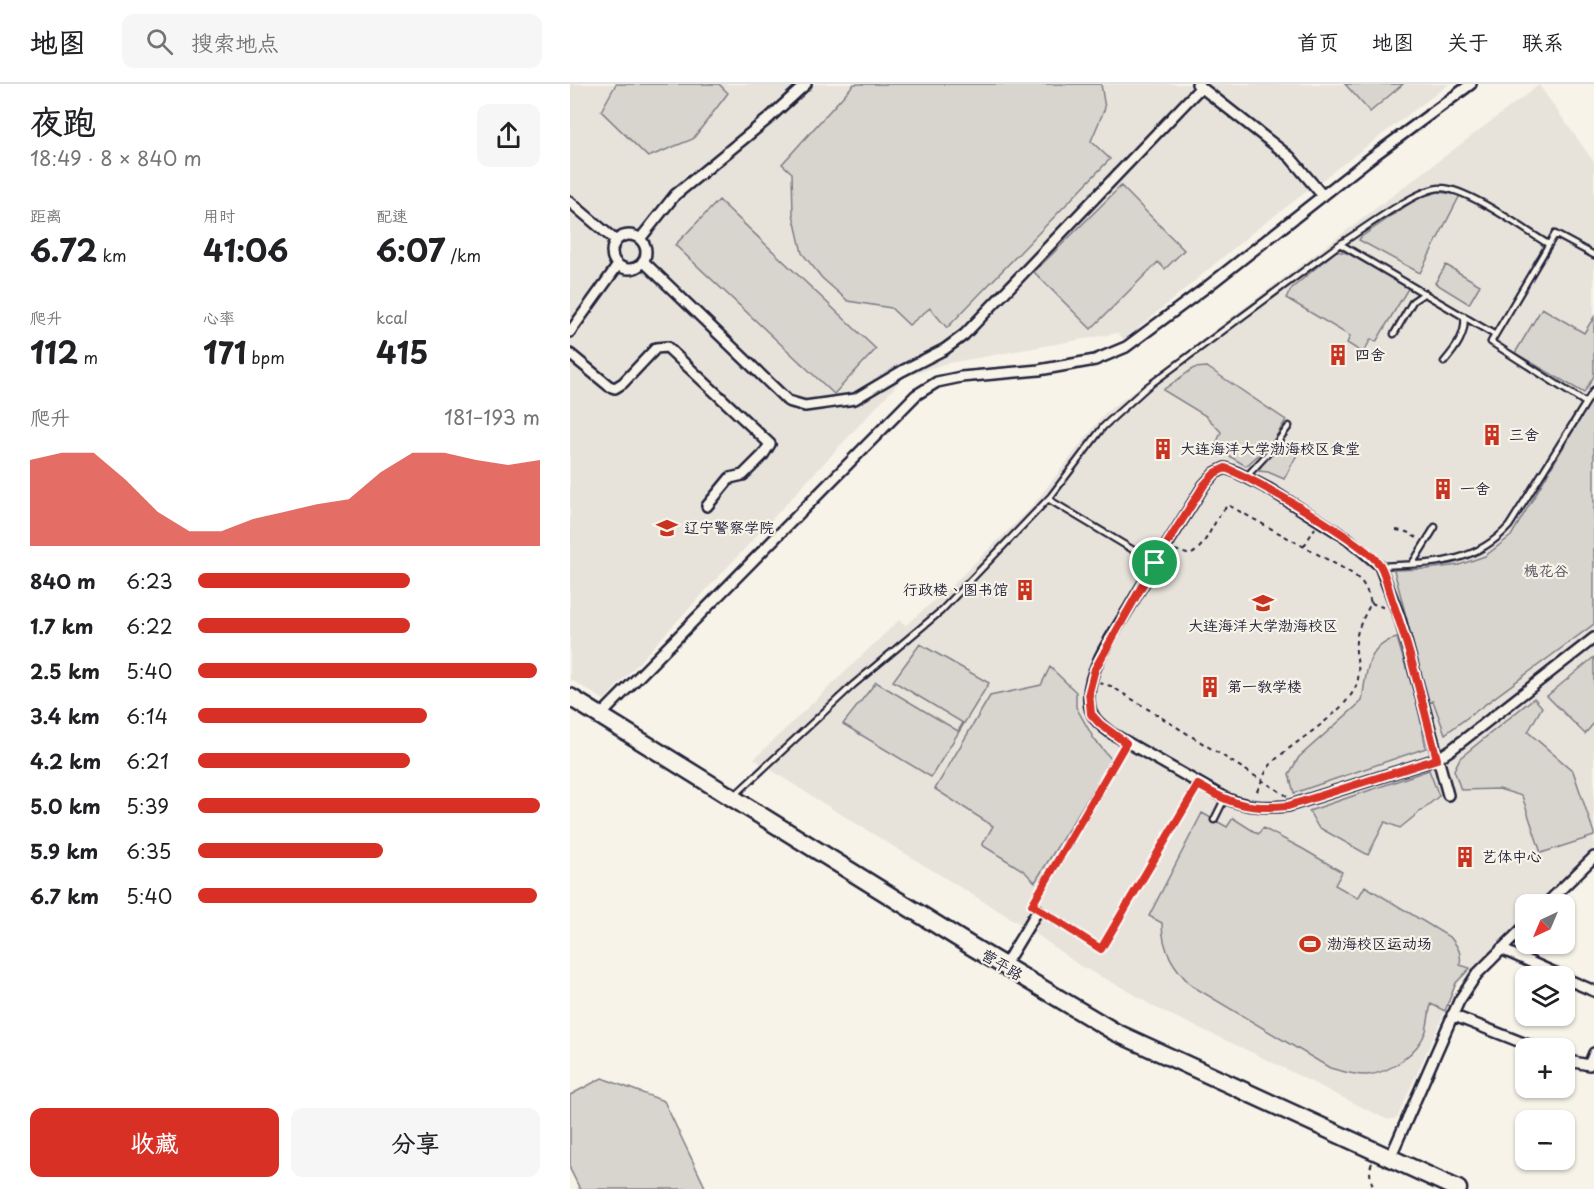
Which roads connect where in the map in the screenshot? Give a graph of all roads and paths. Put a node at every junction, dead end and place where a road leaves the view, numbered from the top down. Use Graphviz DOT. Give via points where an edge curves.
graph roads {
  1 [pos="806,84"];
  2 [pos="1471,84"];
  3 [pos="1199,86"];
  4 [pos="1323,196"];
  5 [pos="570,202"];
  6 [pos="640,240"];
  7 [pos="616,241"];
  8 [pos="1340,244"];
  9 [pos="1548,244"];
  10 [pos="1594,255"];
  11 [pos="643,261"];
  12 [pos="618,265"];
  13 [pos="1425,293"];
  14 [pos="1464,316"];
  15 [pos="570,332"];
  16 [pos="1395,334"];
  17 [pos="1495,335"];
  18 [pos="570,354"];
  19 [pos="1444,362"];
  20 [pos="1594,390"];
  21 [pos="1586,403"];
  22 [pos="1289,426"];
  23 [pos="1246,477"];
  24 [pos="1048,499"];
  25 [pos="707,506"];
  26 [pos="1319,521"];
  27 [pos="1435,527"];
  28 [pos="1396,530"];
  29 [pos="1425,543"];
  30 [pos="1167,545"];
  31 [pos="1304,546"];
  32 [pos="1155,563"];
  33 [pos="1412,564"];
  34 [pos="1380,566"];
  35 [pos="1594,638"];
  36 [pos="1091,682"];
  37 [pos="570,697"];
  38 [pos="600,716"];
  39 [pos="1126,743"];
  40 [pos="1437,759"];
  41 [pos="1260,780"];
  42 [pos="1198,785"];
  43 [pos="1448,795"];
  44 [pos="732,798"];
  45 [pos="1225,798"];
  46 [pos="1300,803"];
  47 [pos="1241,805"];
  48 [pos="1214,820"];
  49 [pos="1594,857"];
  50 [pos="1556,894"];
  51 [pos="1038,910"];
  52 [pos="1515,936"];
  53 [pos="1501,949"];
  54 [pos="1004,966"];
  55 [pos="1539,966"];
  56 [pos="1575,982"];
  57 [pos="1594,991"];
  58 [pos="1452,1015"];
  59 [pos="1515,1040"];
  60 [pos="1594,1053"];
  61 [pos="1575,1062"];
  62 [pos="1383,1155"];
  63 [pos="1374,1189"];
  64 [pos="1458,1189"];
  1 -- 6 [label="street" via="675,195"];
  2 -- 4 [label="street"];
  3 -- 4 [label="street" via="1290,157"];
  3 -- 11 [label="street" via="964,335 855,399 805,406 788,401"];
  4 -- 38 [label="street" via="1126,347 1095,360 937,382 916,395"];
  5 -- 7 [label="street"];
  6 -- 7 [label="street" via="630,235"];
  6 -- 11 [label="street" via="645,250"];
  7 -- 12 [label="street" via="612,256"];
  8 -- 9 [label="lane" via="1421,193 1441,188 1469,196"];
  8 -- 13 [label="lane"];
  8 -- 24 [label="lane" via="1139,394 1103,427"];
  9 -- 10 [label="lane" via="1555,234"];
  9 -- 17 [label="lane"];
  11 -- 12 [label="street" via="628,269"];
  12 -- 15 [label="street"];
  13 -- 14 [label="lane"];
  13 -- 16 [label="lane" via="1413,301"];
  14 -- 17 [label="lane"];
  14 -- 19 [label="lane" via="1463,332"];
  17 -- 21 [label="lane" via="1491,342"];
  18 -- 25 [label="street" via="615,388 656,348 667,347 770,444 743,475 730,478"];
  20 -- 21 [label="lane"];
  21 -- 33 [label="lane" via="1498,539 1473,554"];
  22 -- 23 [label="lane"];
  23 -- 26 [label="street"];
  23 -- 30 [label="street" via="1225,468 1215,473"];
  24 -- 32 [label="lane"];
  24 -- 44 [label="lane" via="941,610 853,685"];
  26 -- 31 [label="path"];
  26 -- 34 [label="street"];
  27 -- 29 [label="lane"];
  28 -- 29 [label="path"];
  29 -- 33 [label="lane"];
  30 -- 31 [label="path" via="1190,555 1198,551 1228,505"];
  30 -- 32 [label="street"];
  31 -- 41 [label="path" via="1357,576 1366,586 1371,603 1355,644 1360,678 1353,693 1331,716 1273,761"];
  32 -- 36 [label="street"];
  33 -- 34 [label="lane"];
  34 -- 40 [label="street" via="1400,620"];
  35 -- 40 [label="street"];
  36 -- 39 [label="street" via="1091,714"];
  36 -- 41 [label="path" via="1111,686"];
  37 -- 38 [label="highway, 营平路"];
  38 -- 44 [label="highway, 营平路"];
  39 -- 42 [label="street"];
  39 -- 51 [label="lane" via="1032,905"];
  40 -- 43 [label="street"];
  40 -- 46 [label="street"];
  41 -- 46 [label="path"];
  41 -- 47 [label="path" via="1252,799"];
  42 -- 45 [label="street"];
  42 -- 51 [label="lane" via="1101,949"];
  44 -- 54 [label="highway, 营平路"];
  45 -- 47 [label="street"];
  45 -- 48 [label="lane"];
  46 -- 47 [label="street" via="1262,808"];
  49 -- 50 [label="street"];
  51 -- 54 [label="street"];
  52 -- 53 [label="street"];
  53 -- 55 [label="street"];
  53 -- 58 [label="street" via="1468,987"];
  54 -- 62 [label="highway, 营平路" via="1123,1036"];
  56 -- 57 [label="street"];
  58 -- 59 [label="street"];
  58 -- 62 [label="street"];
  60 -- 61 [label="street" via="1589,1065"];
  62 -- 63 [label="path" via="1370,1167"];
  62 -- 64 [label="highway, 营平路"];
}
